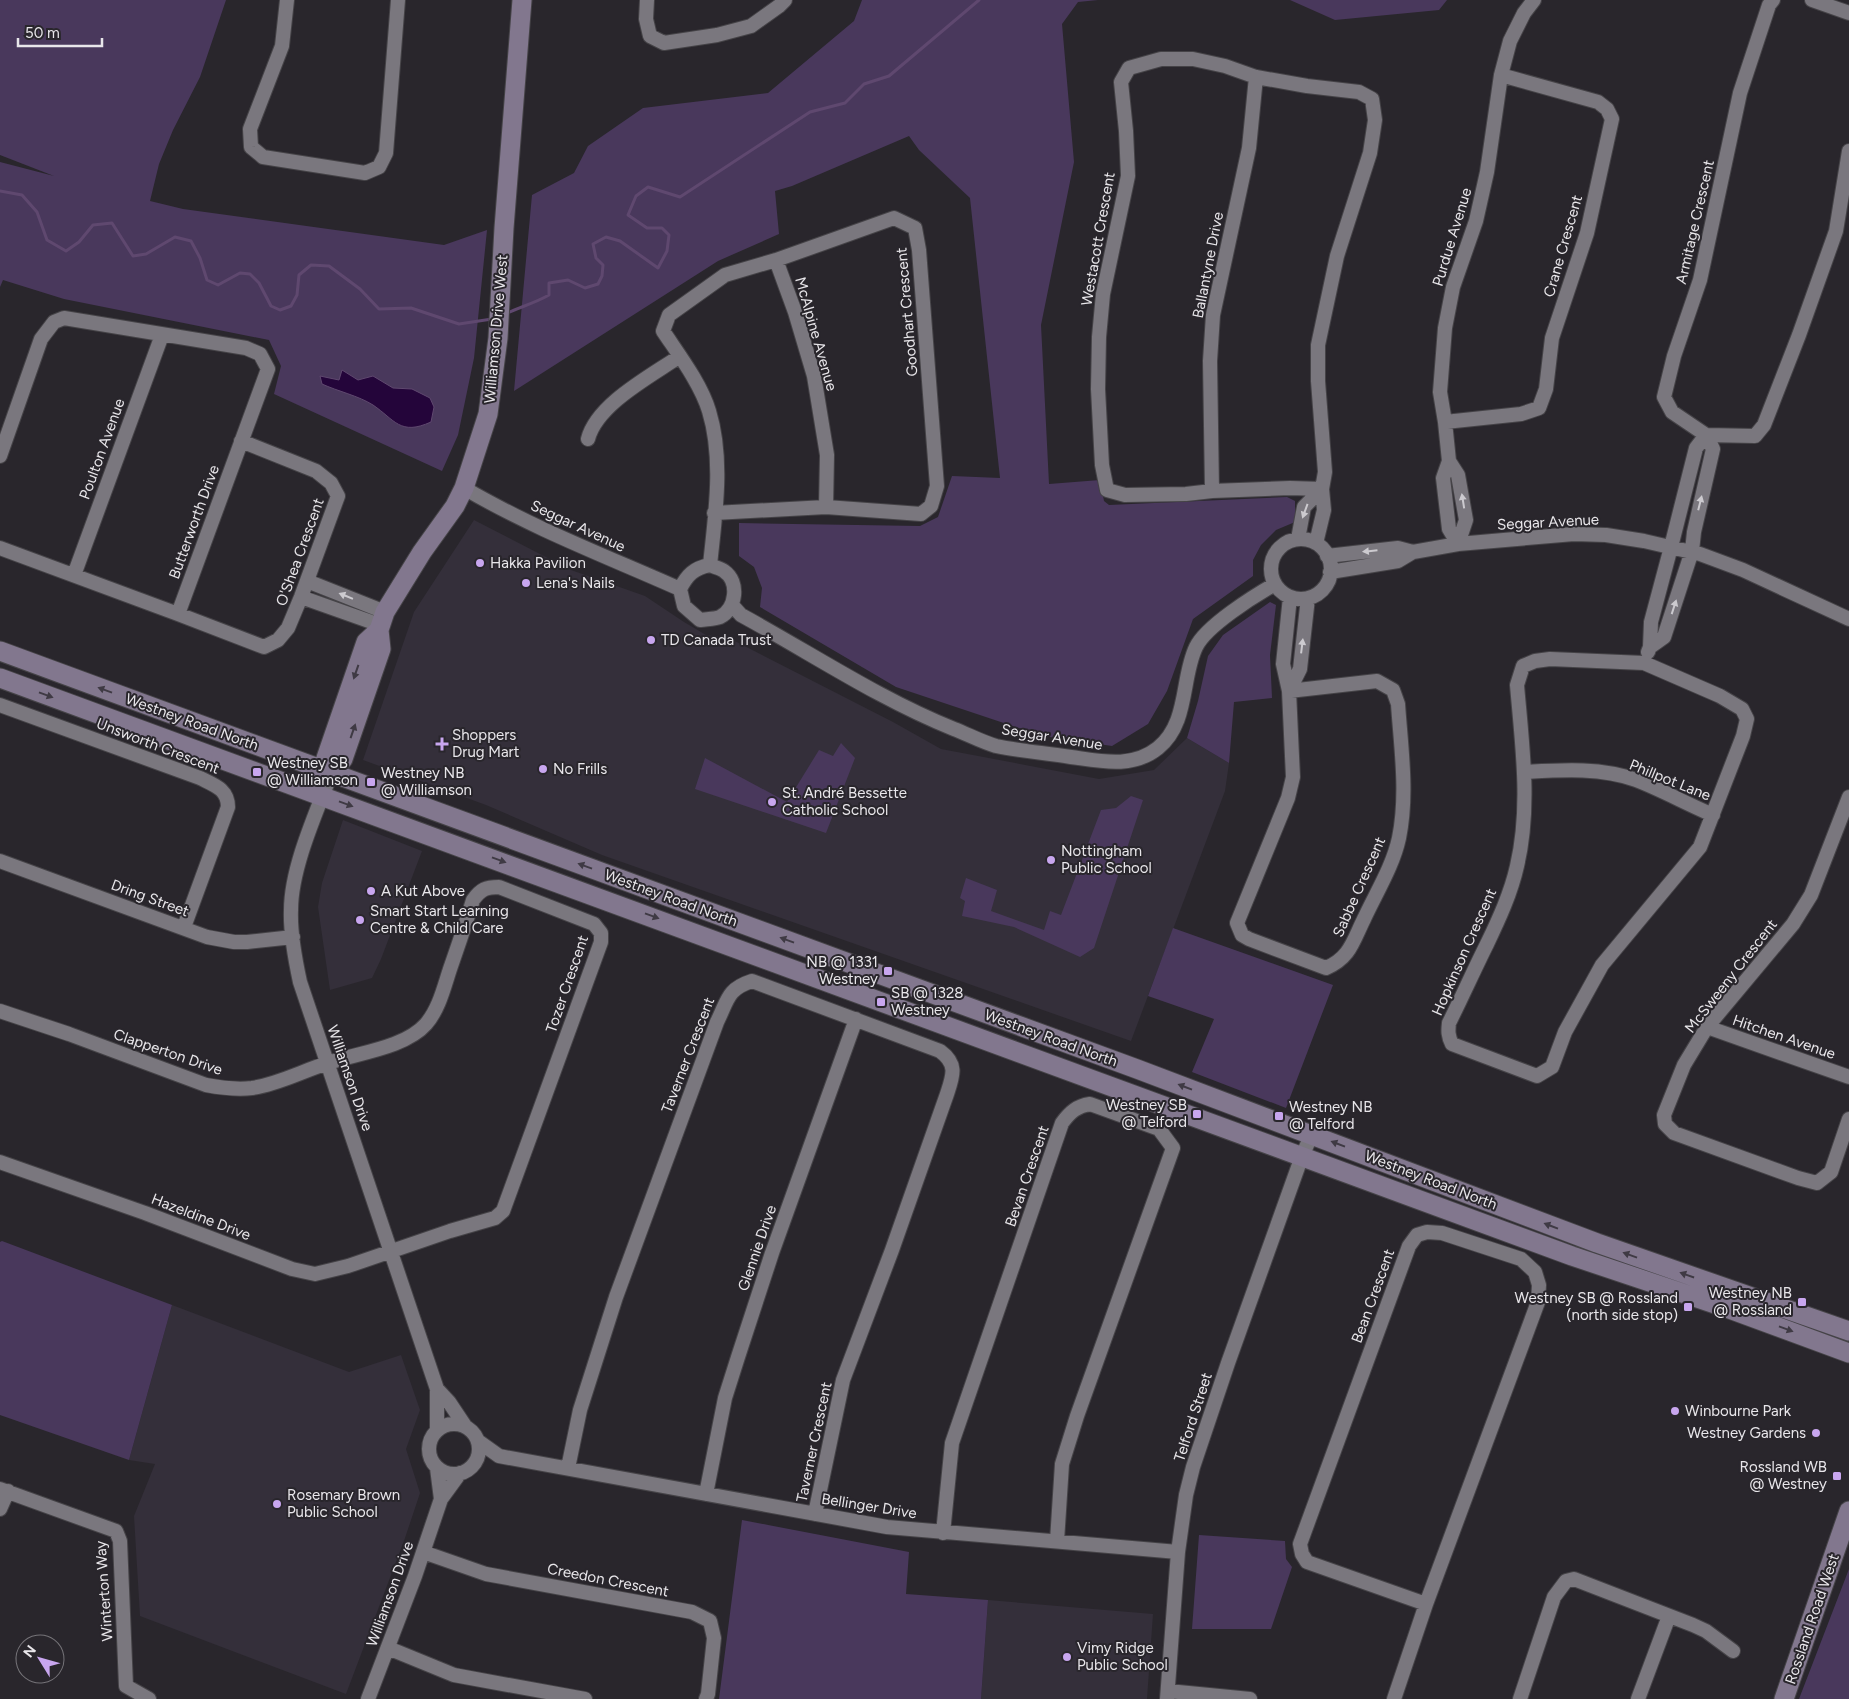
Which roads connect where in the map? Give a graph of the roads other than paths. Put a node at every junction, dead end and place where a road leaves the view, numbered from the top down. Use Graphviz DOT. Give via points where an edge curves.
graph roads {
  1 [pos="287,0"];
  2 [pos="398,0"];
  3 [pos="522,0"];
  4 [pos="647,0"];
  5 [pos="784,0"];
  6 [pos="1534,0"];
  7 [pos="1773,0"];
  8 [pos="1812,0"];
  9 [pos="1849,13"];
  10 [pos="1501,75"];
  11 [pos="1256,77"];
  12 [pos="1849,151"];
  13 [pos="776,260"];
  14 [pos="162,335"];
  15 [pos="680,356"];
  16 [pos="1445,422"];
  17 [pos="1706,434"];
  18 [pos="588,439"];
  19 [pos="241,441"];
  20 [pos="1,450"];
  21 [pos="464,488"];
  22 [pos="1322,488"];
  23 [pos="1212,491"];
  24 [pos="826,507"];
  25 [pos="714,514"];
  26 [pos="1298,539"];
  27 [pos="1316,543"];
  28 [pos="1458,544"];
  29 [pos="0,548"];
  30 [pos="1671,548"];
  31 [pos="1692,551"];
  32 [pos="1413,552"];
  33 [pos="1327,556"];
  34 [pos="710,565"];
  35 [pos="1330,572"];
  36 [pos="74,575"];
  37 [pos="307,581"];
  38 [pos="1275,584"];
  39 [pos="680,589"];
  40 [pos="301,597"];
  41 [pos="1290,597"];
  42 [pos="1308,598"];
  43 [pos="732,605"];
  44 [pos="178,614"];
  45 [pos="1849,619"];
  46 [pos="381,622"];
  47 [pos="1650,647"];
  48 [pos="0,651"];
  49 [pos="1644,663"];
  50 [pos="0,678"];
  51 [pos="1289,691"];
  52 [pos="0,705"];
  53 [pos="1525,772"];
  54 [pos="331,774"];
  55 [pos="322,795"];
  56 [pos="1849,797"];
  57 [pos="1713,815"];
  58 [pos="0,861"];
  59 [pos="184,927"];
  60 [pos="293,937"];
  61 [pos="0,1011"];
  62 [pos="856,1019"];
  63 [pos="1708,1028"];
  64 [pos="328,1063"];
  65 [pos="1849,1077"];
  66 [pos="1849,1119"];
  67 [pos="1312,1134"];
  68 [pos="1302,1156"];
  69 [pos="0,1162"];
  70 [pos="392,1251"];
  71 [pos="1849,1331"];
  72 [pos="1849,1353"];
  73 [pos="437,1389"];
  74 [pos="464,1426"];
  75 [pos="437,1429"];
  76 [pos="478,1441"];
  77 [pos="499,1456"];
  78 [pos="473,1466"];
  79 [pos="437,1468"];
  80 [pos="568,1468"];
  81 [pos="460,1474"];
  82 [pos="4,1490"];
  83 [pos="706,1494"];
  84 [pos="440,1499"];
  85 [pos="0,1509"];
  86 [pos="1849,1511"];
  87 [pos="815,1514"];
  88 [pos="943,1533"];
  89 [pos="1057,1541"];
  90 [pos="423,1552"];
  91 [pos="1178,1552"];
  92 [pos="1426,1604"];
  93 [pos="1668,1616"];
  94 [pos="388,1648"];
  95 [pos="1733,1651"];
  96 [pos="1168,1695"];
  97 [pos="149,1699"];
  98 [pos="368,1699"];
  99 [pos="585,1699"];
  100 [pos="706,1699"];
  101 [pos="1250,1699"];
  102 [pos="1394,1699"];
  103 [pos="1520,1699"];
  104 [pos="1638,1699"];
  105 [pos="1784,1699"];
  1 -- 2 [label="street" via="282,46 250,129 251,147 263,157 365,173 379,168 386,153"];
  3 -- 21 [label="main road, Williamson Drive West" via="498,338 488,414"];
  4 -- 5 [label="street" via="646,19 650,36 664,43 752,26"];
  6 -- 10 [label="street, Purdue Avenue" via="1510,41"];
  7 -- 17 [label="street, Armitage Crescent" via="1740,93 1700,280 1664,397 1672,412"];
  8 -- 9 [label="street"];
  10 -- 16 [label="street, Purdue Avenue" via="1476,221 1453,287 1445,328 1440,392"];
  10 -- 16 [label="street, Crane Crescent" via="1598,102 1612,119 1586,233 1552,338 1546,389 1539,408 1521,414"];
  11 -- 22 [label="street, Westacott Crescent" via="1359,92 1372,99 1375,120 1370,153 1337,256 1318,345"];
  11 -- 23 [label="street, Ballantyne Drive" via="1249,148 1212,315"];
  11 -- 23 [label="street, Westacott Crescent" via="1193,59 1161,59 1130,68 1121,82 1128,176 1103,294 1099,337 1098,389 1102,465 1107,490 1125,495"];
  12 -- 17 [label="street" via="1836,231 1764,425 1755,436"];
  13 -- 15 [label="street, Goodhart Crescent" via="725,275 669,315 663,331"];
  13 -- 24 [label="street, McAlpine Avenue" via="814,376 827,455"];
  13 -- 24 [label="street, Goodhart Crescent" via="894,218 915,228 937,486 931,506 920,514"];
  14 -- 19 [label="street" via="246,348 260,354 268,369"];
  14 -- 20 [label="street" via="64,318 54,322 41,339"];
  14 -- 36 [label="street, Poulton Avenue"];
  15 -- 18 [label="street" via="602,413"];
  15 -- 25 [label="street, Goodhart Crescent" via="709,411 716,447"];
  16 -- 28 [label="street, Purdue Avenue" via="1449,461 1443,478 1447,519"];
  17 -- 30 [label="street" via="1696,448"];
  31 -- 17 [label="street, one-way" via="1713,449"];
  19 -- 37 [label="street, O'Shea Crescent" via="316,471 331,483 338,496"];
  19 -- 44 [label="street, Butterworth Drive"];
  21 -- 39 [label="street, Seggar Avenue" via="571,541"];
  21 -- 46 [label="main road, Williamson Drive West"];
  22 -- 23 [label="street, Westacott Crescent"];
  22 -- 26 [label="street, one-way" via="1304,507"];
  22 -- 27 [label="street, Westacott Crescent" via="1324,510"];
  24 -- 25 [label="street, Goodhart Crescent"];
  25 -- 34 [label="street, Goodhart Crescent"];
  26 -- 27 [label="street"];
  26 -- 38 [label="street" via="1280,547 1274,555 1271,575"];
  27 -- 33 [label="street"];
  28 -- 30 [label="street, Seggar Avenue" via="1574,534 1606,535"];
  28 -- 32 [label="street, Seggar Avenue"];
  29 -- 36 [label="street, O'Shea Crescent"];
  30 -- 31 [label="street, Seggar Avenue"];
  30 -- 47 [label="street" via="1650,622"];
  31 -- 45 [label="street, Seggar Avenue" via="1743,570"];
  47 -- 31 [label="street, one-way" via="1664,637"];
  32 -- 33 [label="street, Seggar Avenue, one-way" via="1398,548"];
  32 -- 35 [label="street, Seggar Avenue" via="1398,561"];
  33 -- 35 [label="street"];
  34 -- 39 [label="street" via="699,567 687,575"];
  34 -- 43 [label="street" via="725,571 732,581 735,593"];
  35 -- 42 [label="street" via="1323,588"];
  36 -- 44 [label="street, O'Shea Crescent"];
  37 -- 40 [label="street, O'Shea Crescent"];
  46 -- 37 [label="street, one-way"];
  38 -- 41 [label="street"];
  38 -- 43 [label="street, Seggar Avenue" via="1207,633 1196,647 1178,719 1173,731 1158,748 1132,761 1112,762 995,746 923,717 741,614"];
  39 -- 43 [label="street" via="684,606 700,620 720,617"];
  40 -- 44 [label="street, O'Shea Crescent" via="288,628 278,640 264,647"];
  40 -- 46 [label="street"];
  41 -- 42 [label="street"];
  41 -- 51 [label="street, Sabbe Crescent" via="1283,664"];
  51 -- 42 [label="street, Sabbe Crescent, one-way" via="1300,669"];
  46 -- 54 [label="main road" via="380,650 343,760"];
  47 -- 49 [label="street"];
  54 -- 48 [label="main road, Westney Road North, one-way"];
  49 -- 53 [label="street, Hopkinson Crescent" via="1550,659 1522,666 1517,684"];
  49 -- 57 [label="street, Hopkinson Crescent" via="1720,696 1742,709 1747,719"];
  50 -- 55 [label="main road, Westney Road North, one-way"];
  51 -- 51 [label="street, Sabbe Crescent" via="1293,777 1288,798 1237,923 1242,935 1249,939 1326,968 1346,955 1384,878 1399,839 1404,807 1398,704 1393,690 1377,681"];
  52 -- 59 [label="street, Unsworth Crescent" via="220,788 228,799 228,807"];
  53 -- 57 [label="street, Phillpot Lane" via="1610,773 1635,780"];
  53 -- 57 [label="street, Hopkinson Crescent" via="1517,866 1495,928 1449,1023 1448,1038 1452,1044 1537,1076 1552,1068 1565,1032 1602,964 1700,846"];
  54 -- 55 [label="street, Williamson Drive"];
  67 -- 54 [label="main road, Westney Road North, one-way"];
  55 -- 60 [label="street, Williamson Drive" via="293,888 290,909"];
  55 -- 68 [label="main road, Westney Road North, one-way"];
  56 -- 63 [label="street, McSweeny Crescent" via="1812,895 1793,924"];
  58 -- 59 [label="street, Dring Street"];
  59 -- 60 [label="street, Dring Street" via="207,937 234,942"];
  60 -- 64 [label="street, Williamson Drive" via="300,982"];
  61 -- 64 [label="street, Clapperton Drive" via="206,1085 229,1089 272,1084"];
  62 -- 80 [label="street, Taverner Crescent" via="752,981 738,986 730,994 616,1297 580,1410"];
  62 -- 83 [label="street, Glennie Drive" via="772,1253 725,1398"];
  62 -- 87 [label="street, Taverner Crescent" via="940,1051 949,1058 953,1077 844,1380"];
  63 -- 65 [label="street, Hitchen Avenue"];
  63 -- 66 [label="street, McSweeny Crescent" via="1684,1064 1664,1115 1665,1124 1674,1133 1817,1183 1831,1172"];
  64 -- 70 [label="street, Williamson Drive"];
  64 -- 70 [label="street, Tozer Crescent" via="395,1044 425,1026 440,1000 473,900 481,890 499,887 594,924 601,933 601,942 502,1211 495,1218"];
  67 -- 68 [label="street, Telford Street"];
  71 -- 67 [label="main road, Westney Road North, one-way" via="1597,1243"];
  68 -- 72 [label="main road, Westney Road North, one-way" via="1572,1256 1724,1306"];
  68 -- 91 [label="street, Telford Street" via="1193,1468"];
  69 -- 70 [label="street, Hazeldine Drive" via="292,1269 315,1274"];
  70 -- 73 [label="street, Williamson Drive"];
  73 -- 74 [label="street, Williamson Drive"];
  73 -- 75 [label="street, Williamson Drive"];
  74 -- 75 [label="street" via="452,1423"];
  74 -- 76 [label="street"];
  75 -- 79 [label="street" via="428,1447"];
  76 -- 77 [label="street, Bellinger Drive"];
  76 -- 78 [label="street" via="479,1454"];
  77 -- 78 [label="street"];
  77 -- 80 [label="street, Bellinger Drive"];
  78 -- 81 [label="street"];
  79 -- 81 [label="street" via="448,1474"];
  79 -- 84 [label="street, Williamson Drive"];
  80 -- 83 [label="street, Bellinger Drive"];
  81 -- 84 [label="street, Williamson Drive"];
  82 -- 85 [label="street"];
  82 -- 97 [label="street, Winterton Way" via="116,1531 120,1541 126,1686"];
  83 -- 87 [label="street, Bellinger Drive"];
  84 -- 90 [label="street, Williamson Drive"];
  86 -- 105 [label="main road, Rossland Road West"];
  87 -- 88 [label="street, Bellinger Drive"];
  88 -- 89 [label="street, Bellinger Drive"];
  88 -- 89 [label="street, Bevan Crescent" via="952,1443 1062,1123 1075,1109 1090,1104 1159,1129 1173,1148 1062,1464"];
  89 -- 91 [label="street, Bellinger Drive"];
  90 -- 94 [label="street, Williamson Drive"];
  90 -- 100 [label="street, Creedon Crescent" via="486,1574 692,1612 710,1621 714,1638"];
  91 -- 96 [label="street, Telford Street"];
  92 -- 92 [label="street, Bean Crescent" via="1538,1302 1539,1285 1535,1272 1521,1259 1442,1233 1427,1232 1417,1235 1408,1246 1300,1544 1307,1562"];
  92 -- 102 [label="street, Bean Crescent"];
  93 -- 95 [label="street" via="1706,1631"];
  93 -- 103 [label="street" via="1574,1579 1566,1581 1554,1597"];
  93 -- 104 [label="street"];
  94 -- 98 [label="street, Williamson Drive"];
  94 -- 99 [label="street" via="454,1675"];
  96 -- 101 [label="street"];
}
